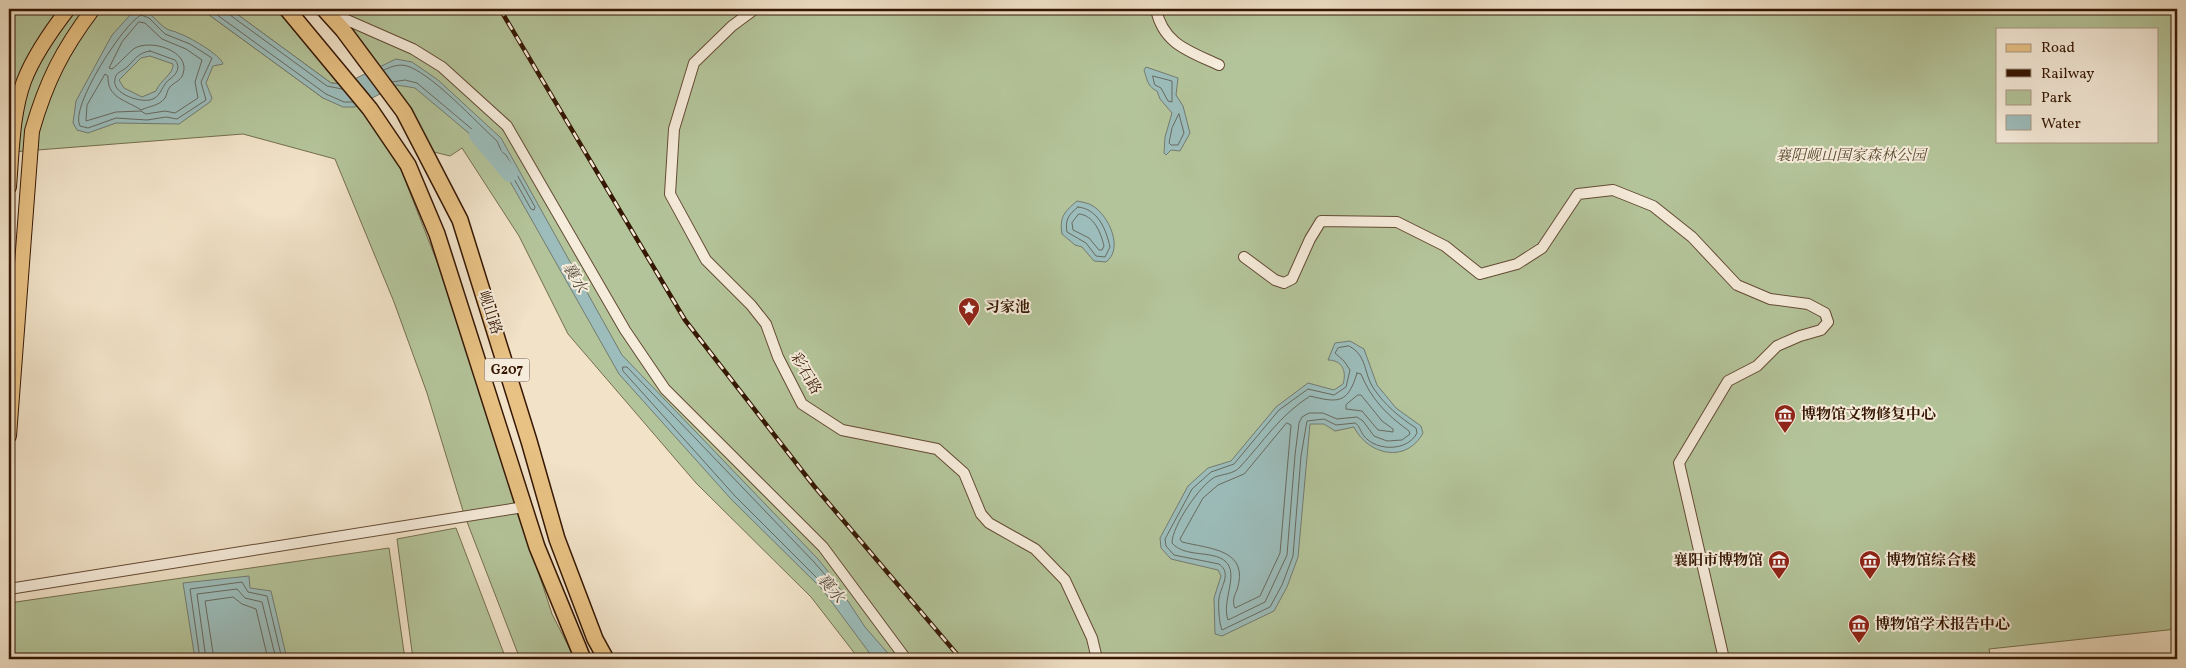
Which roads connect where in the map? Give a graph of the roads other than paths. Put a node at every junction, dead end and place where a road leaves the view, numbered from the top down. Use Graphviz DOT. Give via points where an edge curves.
graph roads {
  1 [pos="68,9"];
  2 [pos="93,9"];
  3 [pos="287,9"];
  4 [pos="324,9"];
  5 [pos="755,9"];
  6 [pos="1156,9"];
  7 [pos="1219,65"];
  8 [pos="9,187"];
  9 [pos="1244,257"];
  10 [pos="9,436"];
  11 [pos="524,507"];
  12 [pos="9,589"];
  13 [pos="583,659"];
  14 [pos="606,659"];
  15 [pos="906,659"];
  16 [pos="1097,659"];
  17 [pos="1724,659"];
  1 -- 8 [label="main road" via="48,36 24,81 14,120"];
  2 -- 10 [label="main road" via="65,49 43,92 32,131"];
  3 -- 11 [label="highway, 岘山路 / G207" via="370,109 408,165 437,234"];
  4 -- 14 [label="highway, 岘山路 / G207" via="349,37 404,112 460,220 557,539"];
  4 -- 15 [label="street" via="413,49 442,67 506,126 625,330 665,390 823,547"];
  5 -- 16 [label="street, 彩石路" via="732,26 694,63 674,129 670,194 706,260 766,324 778,358 802,404 842,430 937,449 964,473 981,514 989,523 1035,549 1065,580 1092,638"];
  6 -- 7 [label="street" via="1165,34"];
  9 -- 17 [label="street" via="1284,283 1292,279 1321,221 1397,222 1445,246 1480,274 1517,264 1542,248 1578,194 1613,190 1653,206 1692,237 1737,285 1770,299 1808,304 1825,314 1828,322 1821,330 1777,346 1757,366 1728,381 1679,463"];
  11 -- 12 [label="street"];
  11 -- 13 [label="highway, 岘山路 / G207"];
}
